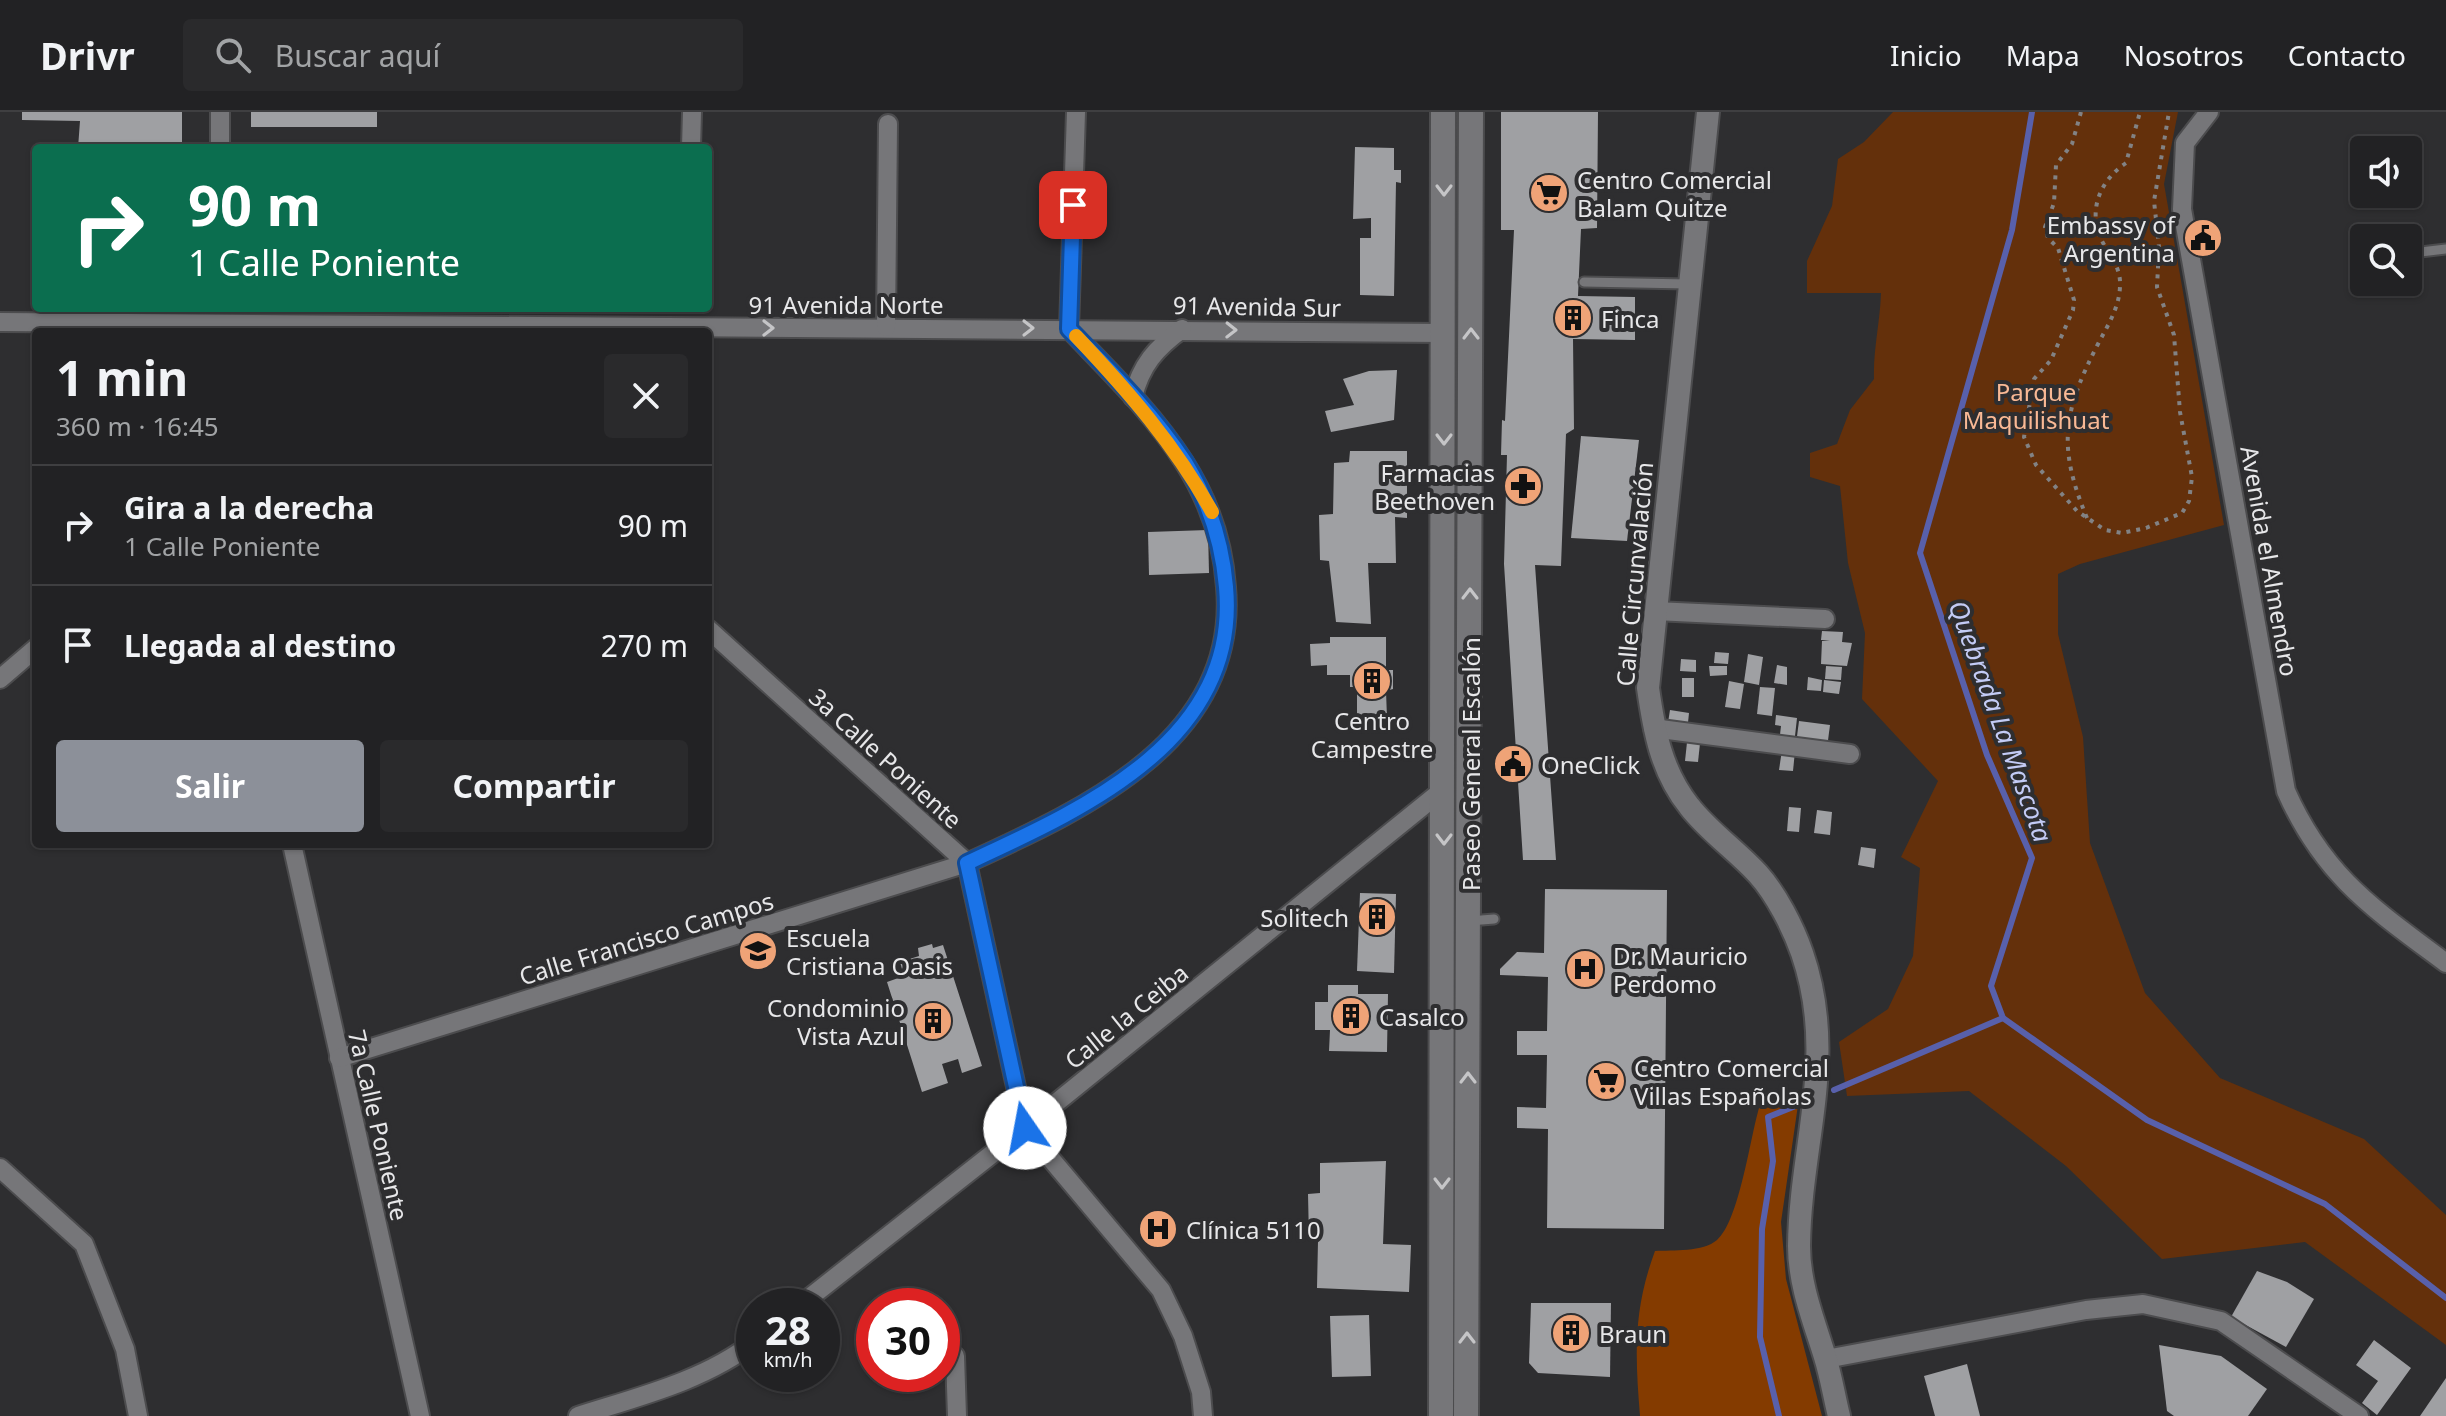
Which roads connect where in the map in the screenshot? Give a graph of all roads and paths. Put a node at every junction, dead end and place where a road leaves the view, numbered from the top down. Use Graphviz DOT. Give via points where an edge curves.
graph roads {
  1 [pos="220,112"];
  2 [pos="692,112"];
  3 [pos="1076,112"];
  4 [pos="1443,112"];
  5 [pos="1471,112"];
  6 [pos="1708,112"];
  7 [pos="2081,112"];
  8 [pos="2140,112"];
  9 [pos="2169,112"];
  10 [pos="2209,112"];
  11 [pos="888,124"];
  12 [pos="220,144"];
  13 [pos="691,144"];
  14 [pos="2446,249"];
  15 [pos="2422,252"];
  16 [pos="1584,282"];
  17 [pos="1688,284"];
  18 [pos="0,322"];
  19 [pos="219,322"];
  20 [pos="886,327"];
  21 [pos="572,328"];
  22 [pos="1069,329"];
  23 [pos="1182,329"];
  24 [pos="712,330"];
  25 [pos="1444,333"];
  26 [pos="1133,397"];
  27 [pos="2088,520"];
  28 [pos="1655,611"];
  29 [pos="1825,619"];
  30 [pos="712,633"];
  31 [pos="32,651"];
  32 [pos="0,679"];
  33 [pos="1653,728"];
  34 [pos="1850,754"];
  35 [pos="1444,789"];
  36 [pos="293,848"];
  37 [pos="967,863"];
  38 [pos="1494,919"];
  39 [pos="1469,921"];
  40 [pos="2446,963"];
  41 [pos="339,1058"];
  42 [pos="1025,1128"];
  43 [pos="0,1168"];
  44 [pos="822,1288"];
  45 [pos="736,1356"];
  46 [pos="1826,1359"];
  47 [pos="956,1392"];
  48 [pos="2347,1413"];
  49 [pos="138,1416"];
  50 [pos="420,1416"];
  51 [pos="578,1416"];
  52 [pos="957,1416"];
  53 [pos="1203,1416"];
  54 [pos="1441,1416"];
  55 [pos="1466,1416"];
  56 [pos="1839,1416"];
  1 -- 12 [label="street"];
  2 -- 13 [label="street"];
  3 -- 22 [label="street"];
  4 -- 25 [label="main road, Paseo General Escalón, one-way"];
  39 -- 5 [label="main road, Paseo General Escalón, one-way"];
  6 -- 17 [label="street, Calle Circunvalación"];
  7 -- 27 [label="path" via="2072,144 2056,165 2054,203 2045,227 2058,248 2073,310 2051,360 2034,379 2024,437 2036,465"];
  8 -- 27 [label="path" via="2126,163 2108,175 2096,212 2100,235 2118,269 2118,305 2078,385 2066,429 2066,450"];
  9 -- 27 [label="path" via="2154,201 2157,287 2177,350 2180,412 2192,477 2189,501 2172,520 2122,533"];
  10 -- 40 [label="street, Avenida el Almendro" via="2185,143 2182,209 2286,791 2319,854 2367,904"];
  11 -- 20 [label="street"];
  14 -- 15 [label="lane"];
  16 -- 17 [label="lane"];
  17 -- 28 [label="street, Calle Circunvalación"];
  18 -- 19 [label="street, 91 Avenida Norte"];
  19 -- 21 [label="street, 91 Avenida Norte"];
  20 -- 22 [label="street, 91 Avenida Norte, one-way"];
  24 -- 20 [label="street, 91 Avenida Norte, one-way"];
  22 -- 23 [label="street, 91 Avenida Sur"];
  22 -- 26 [label="street, Calle Francisco Campos"];
  23 -- 25 [label="street, 91 Avenida Sur, one-way"];
  23 -- 26 [label="street" via="1149,357"];
  25 -- 35 [label="main road, Paseo General Escalón, one-way"];
  26 -- 37 [label="street, Calle Francisco Campos" via="1184,460 1213,513 1225,566 1229,622 1218,669 1197,709 1164,746 1110,790"];
  28 -- 29 [label="street"];
  28 -- 33 [label="street, Calle Circunvalación" via="1648,688"];
  30 -- 37 [label="street, 3a Calle Poniente"];
  31 -- 32 [label="street"];
  33 -- 34 [label="street"];
  33 -- 46 [label="street, Calle Circunvalación" via="1662,759 1689,807 1760,876 1783,913 1805,966 1818,1048 1799,1249 1806,1300"];
  35 -- 42 [label="street, Calle la Ceiba"];
  35 -- 54 [label="main road, Paseo General Escalón, one-way"];
  36 -- 41 [label="street, 7a Calle Poniente"];
  37 -- 41 [label="street, Calle Francisco Campos"];
  37 -- 42 [label="street, 3a Calle Poniente"];
  38 -- 39 [label="lane"];
  55 -- 39 [label="main road, Paseo General Escalón, one-way"];
  41 -- 50 [label="street, 7a Calle Poniente"];
  42 -- 44 [label="street, Calle la Ceiba"];
  42 -- 53 [label="street, 3a Calle Poniente" via="1161,1290 1183,1336"];
  43 -- 49 [label="street" via="84,1244 125,1349"];
  45 -- 51 [label="street" via="653,1392"];
  46 -- 48 [label="street" via="2143,1304 2221,1321"];
  46 -- 56 [label="street, Calle Circunvalación"];
  47 -- 52 [label="street"];
}
